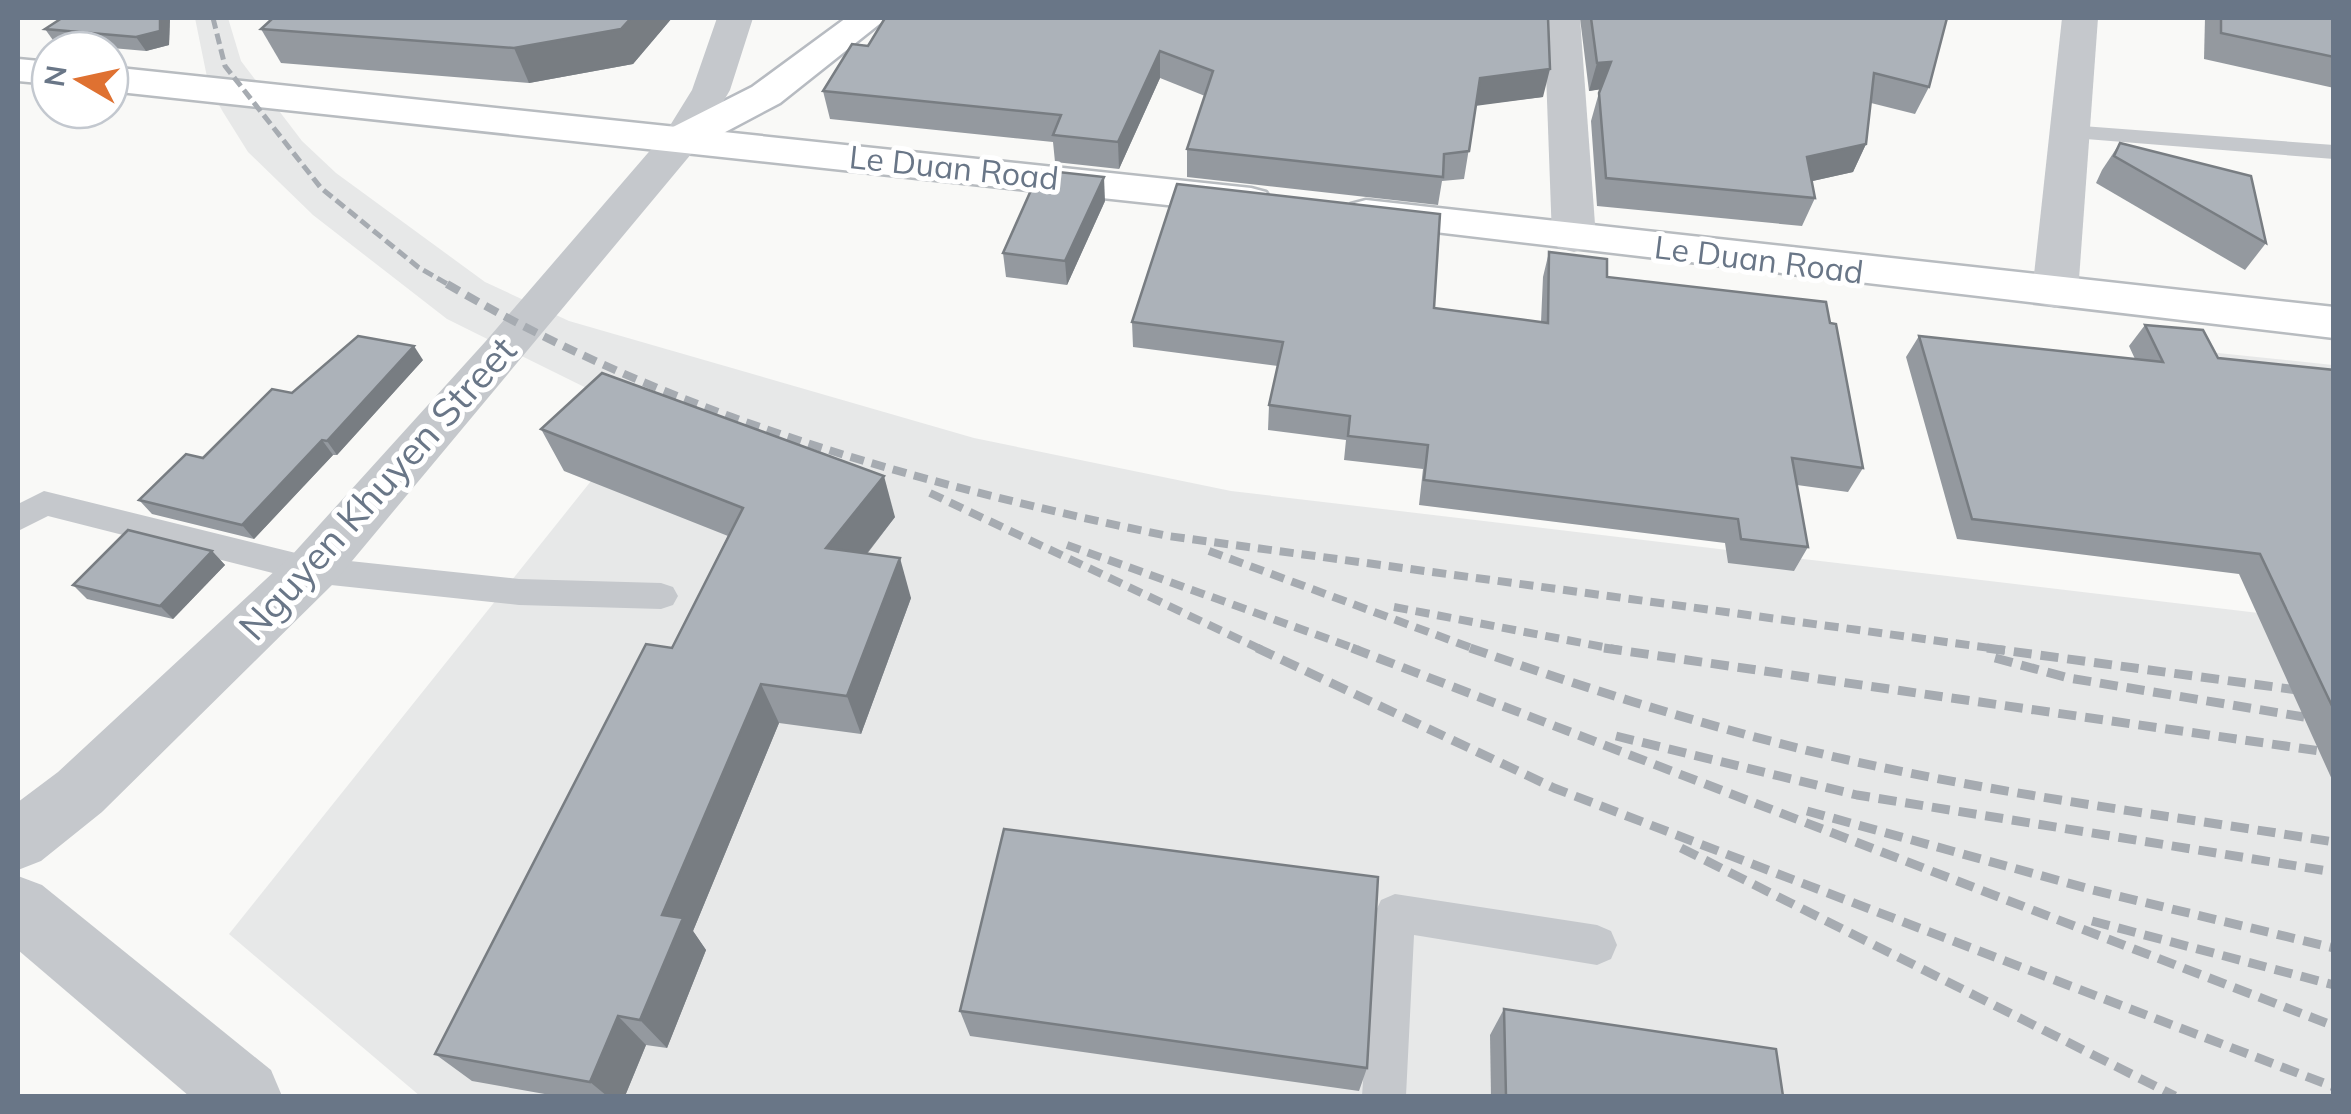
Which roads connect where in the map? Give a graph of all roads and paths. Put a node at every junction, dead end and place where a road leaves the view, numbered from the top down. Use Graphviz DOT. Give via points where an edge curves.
graph roads {
  1 [pos="734,18"];
  2 [pos="869,18"];
  3 [pos="1562,18"];
  4 [pos="2080,18"];
  5 [pos="130,82"];
  6 [pos="2069,132"];
  7 [pos="683,138"];
  8 [pos="2334,152"];
  9 [pos="1574,238"];
  10 [pos="2055,293"];
  11 [pos="2334,323"];
  12 [pos="18,519"];
  13 [pos="312,570"];
  14 [pos="661,596"];
  15 [pos="18,840"];
  16 [pos="18,908"];
  17 [pos="1597,946"];
  18 [pos="245,1096"];
  19 [pos="1384,1096"];
  1 -- 7 [label="street, Nguyen Khuyen Street" via="711,90"];
  2 -- 7 [label="main road" via="766,95"];
  3 -- 9 [label="street"];
  4 -- 6 [label="street"];
  5 -- 7 [label="main road, Le Duan Road"];
  6 -- 8 [label="lane"];
  6 -- 10 [label="street"];
  7 -- 9 [label="main road, Le Duan Road"];
  7 -- 13 [label="street, Nguyen Khuyen Street"];
  9 -- 10 [label="main road, Le Duan Road"];
  10 -- 11 [label="main road, Le Duan Road"];
  12 -- 13 [label="lane" via="44,504"];
  13 -- 14 [label="lane" via="519,592"];
  13 -- 15 [label="street, Nguyen Khuyen Street" via="80,792"];
  16 -- 18 [label="street"];
  17 -- 19 [label="lane" via="1395,913"];
}
